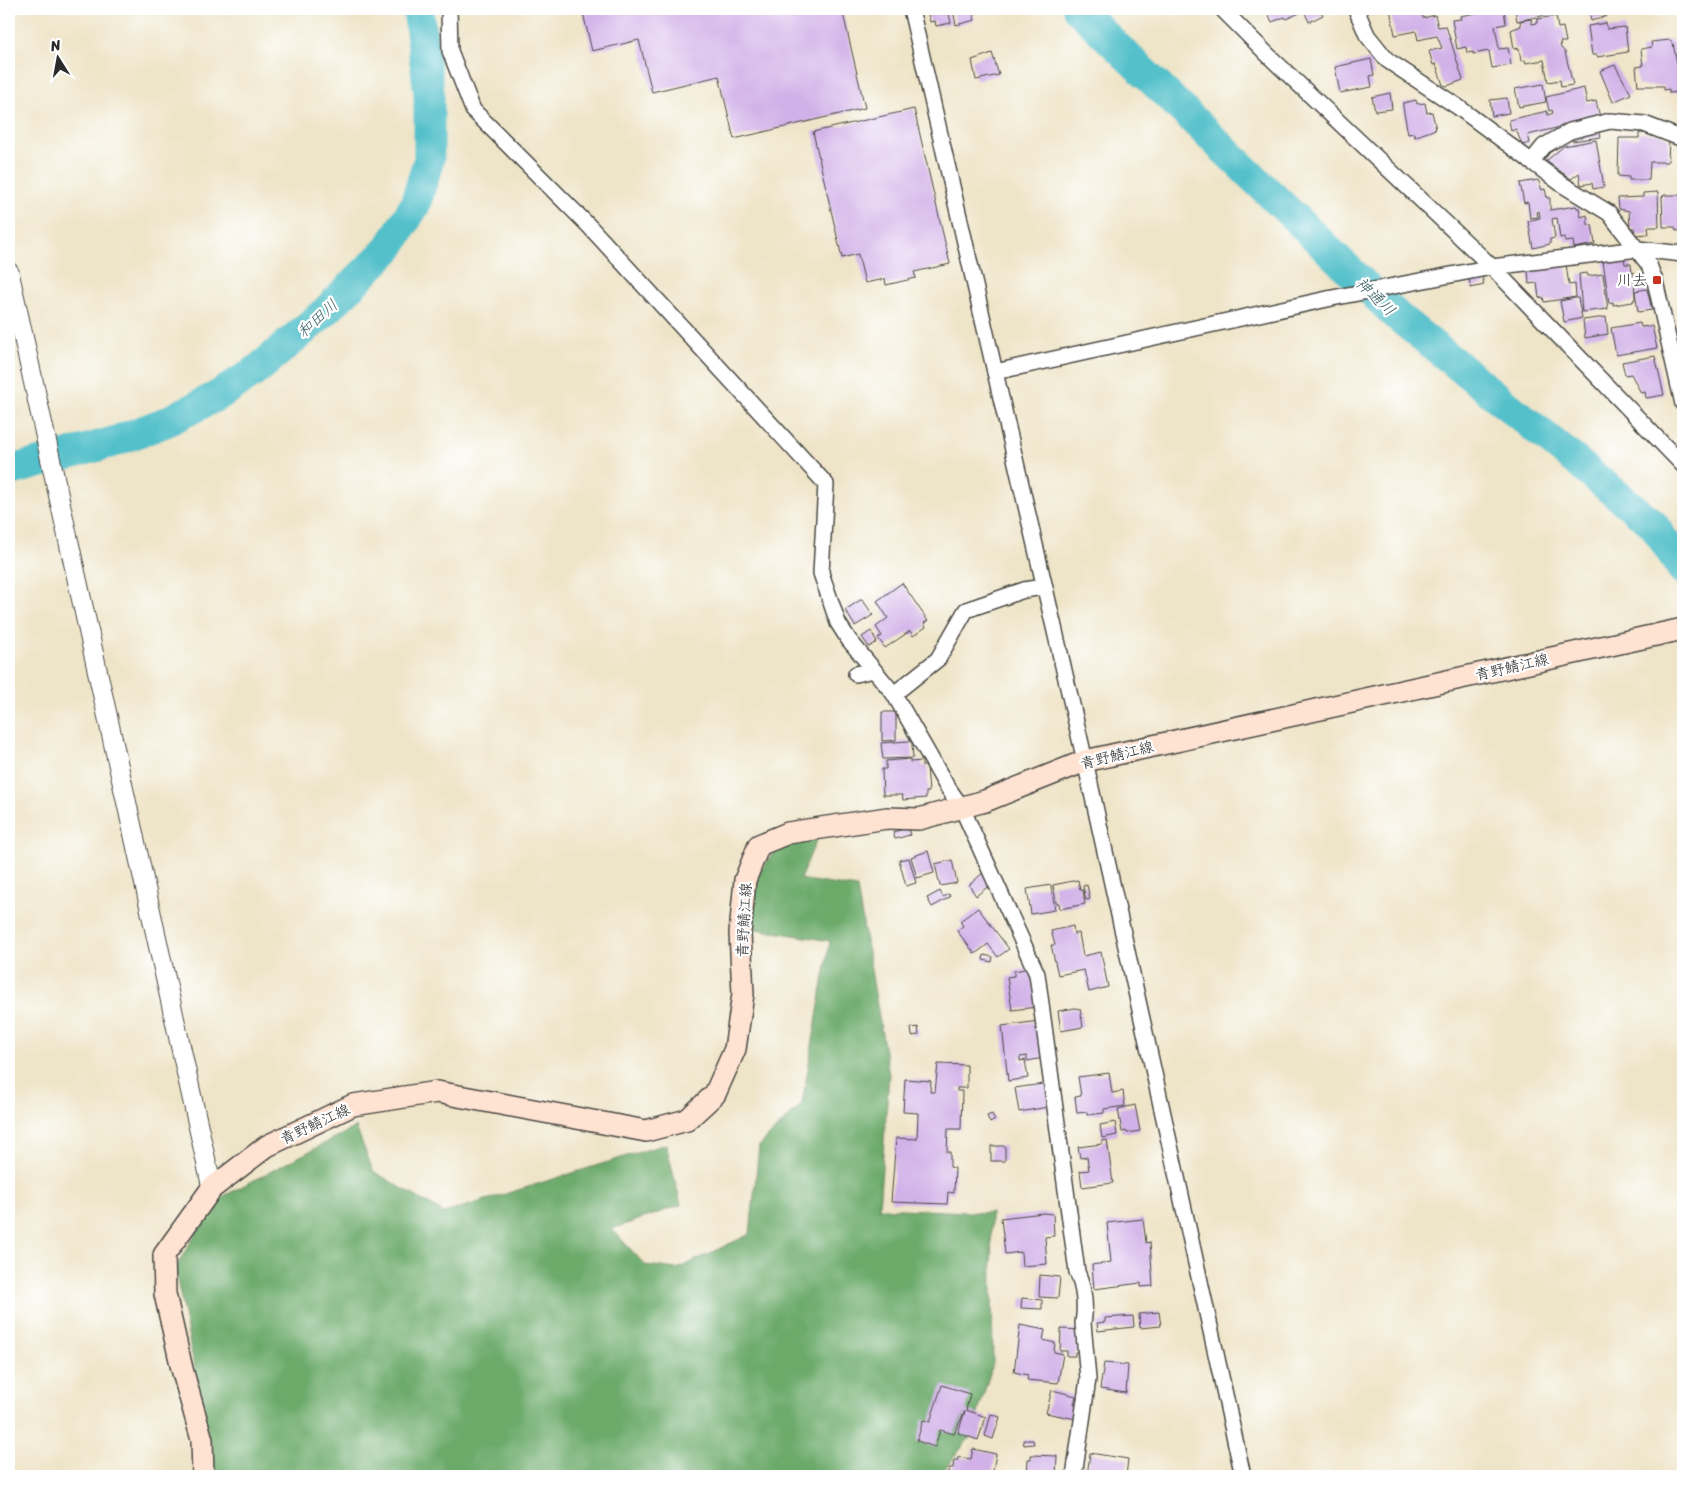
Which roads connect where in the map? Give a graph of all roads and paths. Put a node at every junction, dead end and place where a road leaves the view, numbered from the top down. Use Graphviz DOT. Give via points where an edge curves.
graph roads {
  1 [pos="449,9"];
  2 [pos="911,9"];
  3 [pos="1222,9"];
  4 [pos="1356,9"];
  5 [pos="1683,139"];
  6 [pos="1531,162"];
  7 [pos="1638,250"];
  8 [pos="1683,254"];
  9 [pos="1492,267"];
  10 [pos="9,272"];
  11 [pos="995,372"];
  12 [pos="1683,404"];
  13 [pos="1683,465"];
  14 [pos="1043,587"];
  15 [pos="1683,629"];
  16 [pos="873,670"];
  17 [pos="856,674"];
  18 [pos="894,694"];
  19 [pos="1085,761"];
  20 [pos="962,808"];
  21 [pos="212,1188"];
  22 [pos="203,1476"];
  23 [pos="1074,1476"];
  24 [pos="1243,1476"];
  1 -- 16 [label="street" via="450,51 473,110 589,226 826,484 821,573 838,623"];
  2 -- 11 [label="street"];
  3 -- 9 [label="street"];
  4 -- 6 [label="street" via="1367,34 1387,60 1458,107"];
  5 -- 6 [label="street" via="1644,124 1610,121 1570,131 1544,146"];
  6 -- 7 [label="street" via="1609,212"];
  7 -- 8 [label="street"];
  7 -- 9 [label="street"];
  7 -- 12 [label="street" via="1655,281"];
  9 -- 11 [label="street"];
  9 -- 13 [label="street"];
  10 -- 21 [label="street"];
  11 -- 14 [label="street"];
  14 -- 18 [label="street" via="1024,590 966,610 938,659"];
  14 -- 19 [label="street"];
  15 -- 19 [label="main road, 青野鯖江線"];
  16 -- 17 [label="street"];
  16 -- 18 [label="street"];
  18 -- 20 [label="street"];
  19 -- 20 [label="main road, 青野鯖江線"];
  19 -- 24 [label="street"];
  20 -- 21 [label="main road, 青野鯖江線" via="919,820 887,818 788,833 759,845 745,880 740,932 743,994 735,1049 715,1094 687,1120 646,1131 437,1092 353,1105 267,1146"];
  20 -- 23 [label="street" via="1037,974 1085,1314 1088,1379"];
  21 -- 22 [label="main road, 青野鯖江線" via="164,1255 165,1294 202,1440"];
}
